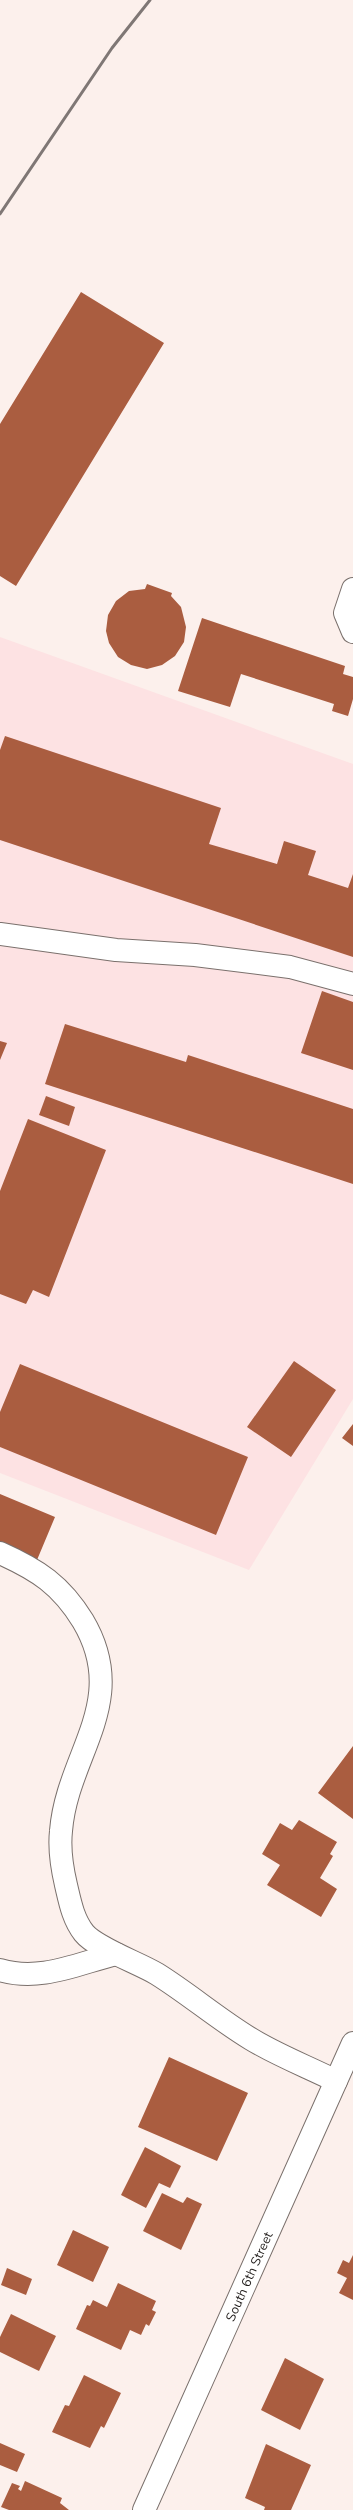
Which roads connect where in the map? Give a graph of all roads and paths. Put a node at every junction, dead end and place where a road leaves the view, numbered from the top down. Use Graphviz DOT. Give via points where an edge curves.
graph roads {
  1 [pos="353,590"];
  2 [pos="353,632"];
  3 [pos="0,934"];
  4 [pos="353,984"];
  5 [pos="0,1553"];
  6 [pos="116,1954"];
  7 [pos="0,1970"];
  8 [pos="353,2042"];
  9 [pos="336,2081"];
  10 [pos="144,2510"];
  1 -- 2 [label="street" via="345,613"];
  3 -- 4 [label="street" via="116,950 195,955 290,967"];
  5 -- 6 [label="street" via="25,1564 50,1580 72,1604 95,1641 102,1676 97,1715 68,1796 61,1830 61,1863 71,1911 85,1934"];
  6 -- 7 [label="street" via="41,1975 18,1975"];
  6 -- 9 [label="street" via="156,1973 251,2039"];
  8 -- 9 [label="street, South 6th Street"];
  9 -- 10 [label="street, South 6th Street"];
}
